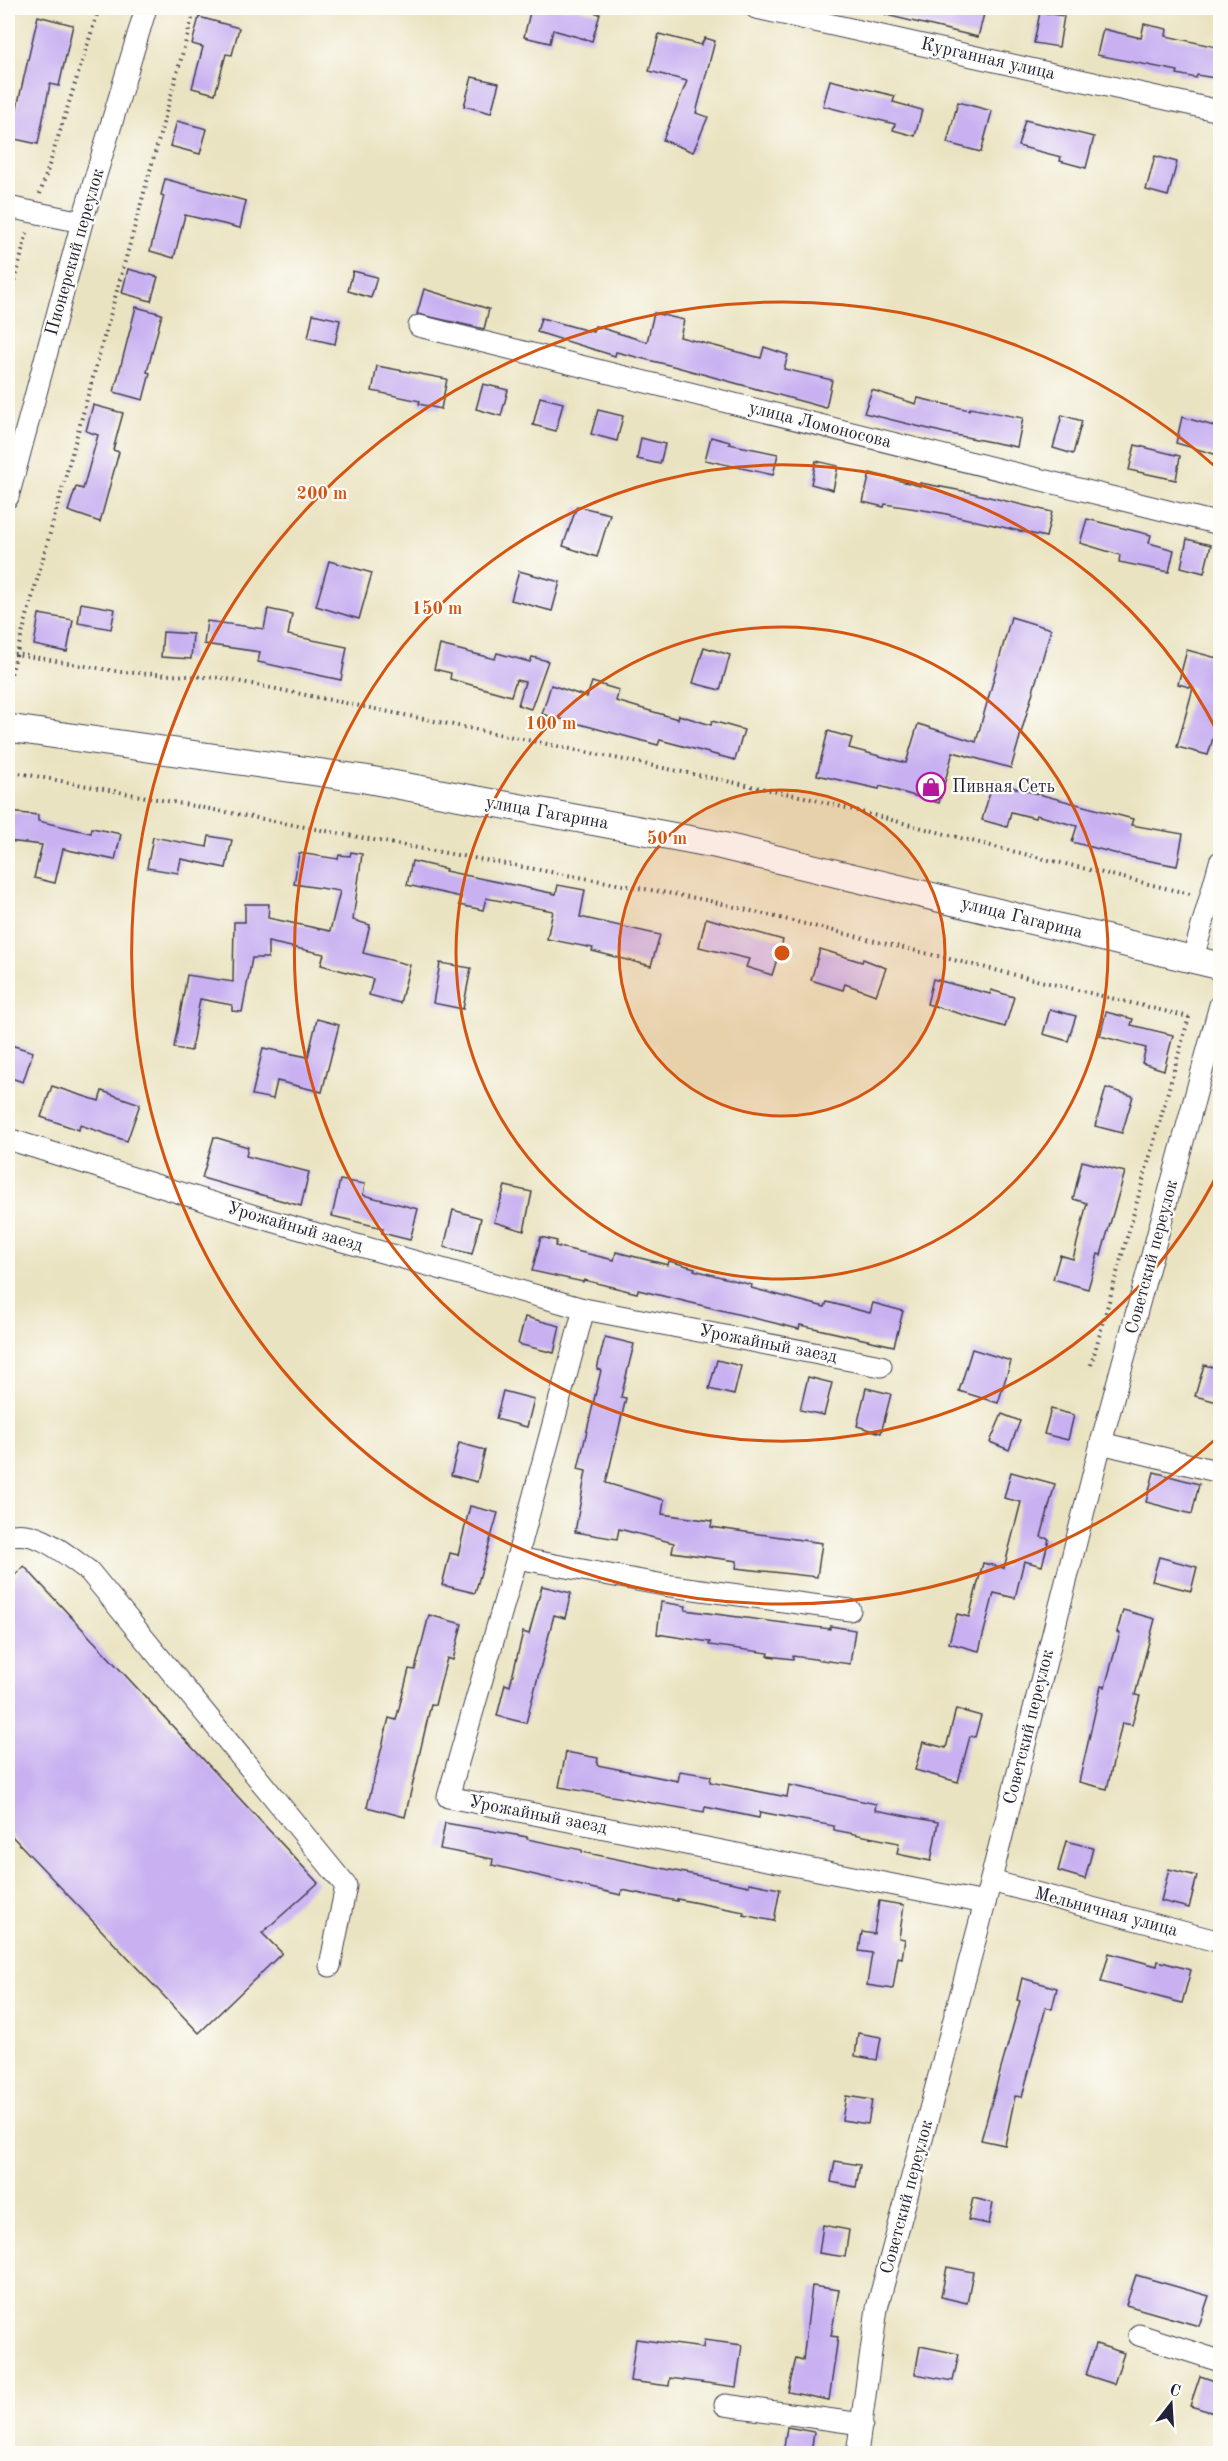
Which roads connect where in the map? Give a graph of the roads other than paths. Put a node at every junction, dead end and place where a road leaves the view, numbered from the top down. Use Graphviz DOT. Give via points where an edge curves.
graph roads {
  1 [pos="146,8"];
  2 [pos="756,8"];
  3 [pos="1221,111"];
  4 [pos="8,207"];
  5 [pos="82,222"];
  6 [pos="418,326"];
  7 [pos="8,497"];
  8 [pos="1221,524"];
  9 [pos="8,728"];
  10 [pos="1221,862"];
  11 [pos="1193,958"];
  12 [pos="1221,966"];
  13 [pos="1218,1015"];
  14 [pos="8,1139"];
  15 [pos="584,1309"];
  16 [pos="881,1366"];
  17 [pos="1101,1443"];
  18 [pos="1221,1472"];
  19 [pos="8,1536"];
  20 [pos="517,1558"];
  21 [pos="850,1610"];
  22 [pos="991,1881"];
  23 [pos="985,1903"];
  24 [pos="1221,1942"];
  25 [pos="330,1966"];
  26 [pos="1139,2336"];
  27 [pos="1221,2361"];
  28 [pos="725,2405"];
  29 [pos="861,2424"];
  30 [pos="857,2454"];
  1 -- 5 [label="street, Пионерский переулок"];
  2 -- 3 [label="street, Курганная улица"];
  4 -- 5 [label="street"];
  5 -- 7 [label="street, Пионерский переулок"];
  6 -- 8 [label="street, улица Ломоносова"];
  9 -- 11 [label="main road, улица Гагарина" via="365,779 714,844"];
  10 -- 11 [label="street"];
  11 -- 12 [label="main road, улица Гагарина"];
  13 -- 17 [label="street, Советский переулок"];
  14 -- 15 [label="street, Урожайный заезд" via="261,1218"];
  15 -- 16 [label="street, Урожайный заезд"];
  15 -- 20 [label="street, Урожайный заезд"];
  17 -- 18 [label="street"];
  17 -- 22 [label="street, Советский переулок"];
  19 -- 25 [label="street" via="43,1539 89,1571 346,1886"];
  20 -- 21 [label="street" via="664,1585"];
  20 -- 23 [label="street, Урожайный заезд" via="448,1797"];
  22 -- 23 [label="street, Советский переулок"];
  22 -- 24 [label="street, Мельничная улица"];
  23 -- 29 [label="street, Советский переулок" via="877,2308"];
  26 -- 27 [label="street"];
  28 -- 29 [label="street"];
  29 -- 30 [label="street, Советский переулок"];
}
